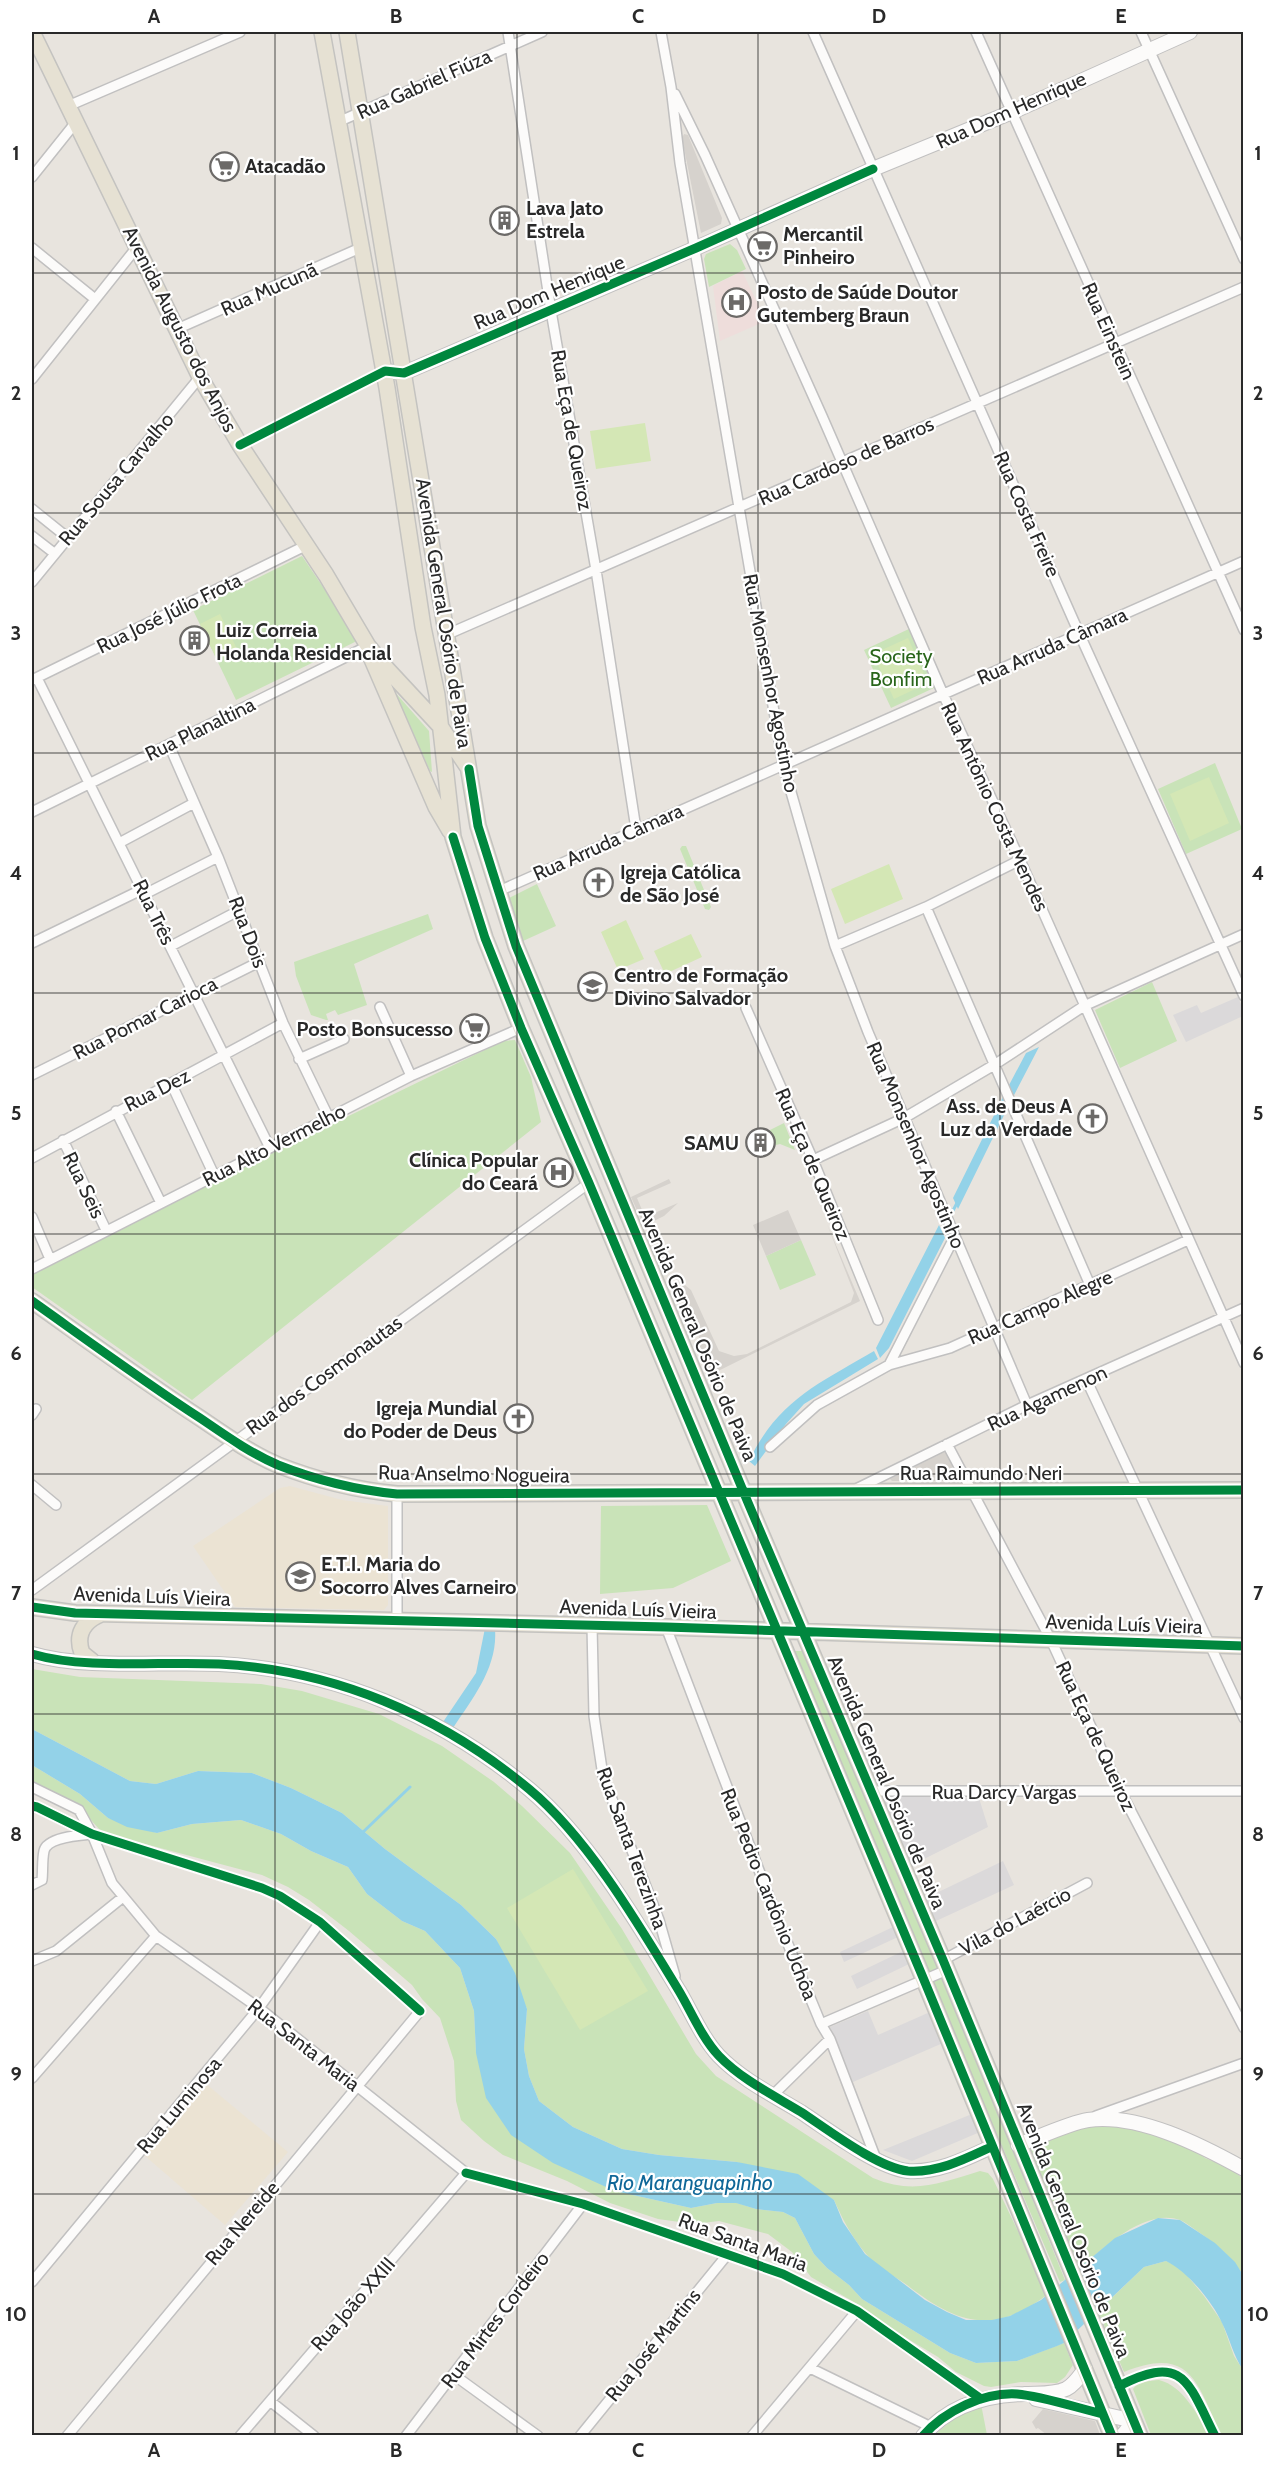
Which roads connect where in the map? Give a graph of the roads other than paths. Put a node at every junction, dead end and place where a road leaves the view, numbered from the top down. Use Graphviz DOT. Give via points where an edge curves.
graph roads {
  1 [pos="32,32"];
  2 [pos="240,32"];
  3 [pos="322,32"];
  4 [pos="347,32"];
  5 [pos="508,32"];
  6 [pos="543,32"];
  7 [pos="661,32"];
  8 [pos="813,32"];
  9 [pos="976,32"];
  10 [pos="1141,32"];
  11 [pos="1190,32"];
  12 [pos="510,45"];
  13 [pos="1149,49"];
  14 [pos="671,87"];
  15 [pos="68,106"];
  16 [pos="1012,112"];
  17 [pos="360,113"];
  18 [pos="75,122"];
  19 [pos="338,122"];
  20 [pos="873,169"];
  21 [pos="32,177"];
  22 [pos="737,230"];
  23 [pos="137,247"];
  24 [pos="32,248"];
  25 [pos="360,248"];
  26 [pos="696,248"];
  27 [pos="1244,259"];
  28 [pos="1244,287"];
  29 [pos="95,299"];
  30 [pos="551,311"];
  31 [pos="177,329"];
  32 [pos="1115,343"];
  33 [pos="385,371"];
  34 [pos="404,373"];
  35 [pos="200,377"];
  36 [pos="32,379"];
  37 [pos="979,403"];
  38 [pos="240,445"];
  39 [pos="842,463"];
  40 [pos="738,508"];
  41 [pos="32,509"];
  42 [pos="32,536"];
  43 [pos="68,538"];
  44 [pos="307,545"];
  45 [pos="54,554"];
  46 [pos="1244,561"];
  47 [pos="596,570"];
  48 [pos="1216,573"];
  49 [pos="32,582"];
  50 [pos="1244,630"];
  51 [pos="1079,633"];
  52 [pos="448,634"];
  53 [pos="368,645"];
  54 [pos="34,679"];
  55 [pos="943,694"];
  56 [pos="440,726"];
  57 [pos="169,745"];
  58 [pos="783,764"];
  59 [pos="470,769"];
  60 [pos="91,783"];
  61 [pos="194,803"];
  62 [pos="32,812"];
  63 [pos="636,829"];
  64 [pos="453,837"];
  65 [pos="121,842"];
  66 [pos="218,857"];
  67 [pos="1020,860"];
  68 [pos="499,891"];
  69 [pos="144,892"];
  70 [pos="926,907"];
  71 [pos="240,910"];
  72 [pos="1244,934"];
  73 [pos="32,943"];
  74 [pos="1220,945"];
  75 [pos="171,946"];
  76 [pos="835,946"];
  77 [pos="259,962"];
  78 [pos="194,993"];
  79 [pos="1244,996"];
  80 [pos="1084,1006"];
  81 [pos="380,1007"];
  82 [pos="747,1008"];
  83 [pos="283,1023"];
  84 [pos="521,1028"];
  85 [pos="344,1039"];
  86 [pos="226,1055"];
  87 [pos="299,1059"];
  88 [pos="994,1065"];
  89 [pos="32,1075"];
  90 [pos="411,1076"];
  91 [pos="171,1083"];
  92 [pos="116,1111"];
  93 [pos="329,1118"];
  94 [pos="904,1118"];
  95 [pos="63,1140"];
  96 [pos="270,1148"];
  97 [pos="32,1158"];
  98 [pos="813,1160"];
  99 [pos="214,1175"];
  100 [pos="589,1183"];
  101 [pos="160,1203"];
  102 [pos="32,1217"];
  103 [pos="106,1230"];
  104 [pos="954,1232"];
  105 [pos="1188,1240"];
  106 [pos="50,1259"];
  107 [pos="32,1269"];
  108 [pos="1090,1285"];
  109 [pos="32,1301"];
  110 [pos="1244,1308"];
  111 [pos="1223,1317"];
  112 [pos="878,1320"];
  113 [pos="995,1328"];
  114 [pos="1244,1363"];
  115 [pos="885,1366"];
  116 [pos="1086,1379"];
  117 [pos="1028,1406"];
  118 [pos="234,1441"];
  119 [pos="947,1444"];
  120 [pos="770,1447"];
  121 [pos="32,1485"];
  122 [pos="1244,1490"];
  123 [pos="743,1491"];
  124 [pos="852,1491"];
  125 [pos="970,1491"];
  126 [pos="718,1492"];
  127 [pos="1138,1492"];
  128 [pos="397,1494"];
  129 [pos="56,1505"];
  130 [pos="32,1590"];
  131 [pos="32,1607"];
  132 [pos="103,1614"];
  133 [pos="397,1621"];
  134 [pos="592,1626"];
  135 [pos="666,1627"];
  136 [pos="777,1631"];
  137 [pos="804,1633"];
  138 [pos="1051,1640"];
  139 [pos="1211,1645"];
  140 [pos="1244,1646"];
  141 [pos="32,1654"];
  142 [pos="92,1661"];
  143 [pos="1244,1718"];
  144 [pos="32,1787"];
  145 [pos="872,1791"];
  146 [pos="1244,1791"];
  147 [pos="1121,1792"];
  148 [pos="32,1806"];
  149 [pos="92,1834"];
  150 [pos="1087,1883"];
  151 [pos="32,1885"];
  152 [pos="123,1897"];
  153 [pos="320,1922"];
  154 [pos="156,1936"];
  155 [pos="32,1960"];
  156 [pos="945,1965"];
  157 [pos="924,1980"];
  158 [pos="679,1991"];
  159 [pos="259,2008"];
  160 [pos="821,2024"];
  161 [pos="1244,2028"];
  162 [pos="830,2039"];
  163 [pos="1244,2063"];
  164 [pos="32,2079"];
  165 [pos="356,2085"];
  166 [pos="773,2094"];
  167 [pos="1087,2120"];
  168 [pos="1018,2145"];
  169 [pos="992,2147"];
  170 [pos="876,2158"];
  171 [pos="1244,2169"];
  172 [pos="466,2173"];
  173 [pos="583,2204"];
  174 [pos="727,2255"];
  175 [pos="32,2282"];
  176 [pos="857,2311"];
  177 [pos="1083,2364"];
  178 [pos="810,2368"];
  179 [pos="454,2375"];
  180 [pos="1119,2386"];
  181 [pos="1017,2394"];
  182 [pos="981,2399"];
  183 [pos="270,2401"];
  184 [pos="1103,2414"];
  185 [pos="1134,2421"];
  186 [pos="927,2431"];
  187 [pos="66,2436"];
  188 [pos="240,2436"];
  189 [pos="314,2436"];
  190 [pos="406,2436"];
  191 [pos="538,2436"];
  192 [pos="580,2436"];
  193 [pos="752,2436"];
  194 [pos="1112,2436"];
  195 [pos="1122,2436"];
  196 [pos="1140,2436"];
  197 [pos="1215,2436"];
  1 -- 15 [label="main road, Avenida Augusto dos Anjos"];
  2 -- 15 [label="street"];
  3 -- 19 [label="main road, Avenida General Osório de Paiva"];
  4 -- 17 [label="main road, Avenida General Osório de Paiva"];
  5 -- 12 [label="street, Rua Eça de Queiroz"];
  6 -- 12 [label="street, Rua Gabriel Fiúza"];
  7 -- 14 [label="street, Rua Monsenhor Agostinho"];
  8 -- 20 [label="street, Rua Costa Freire"];
  9 -- 16 [label="street, Rua Einstein"];
  10 -- 13 [label="street"];
  11 -- 13 [label="main road, Rua Dom Henrique"];
  12 -- 17 [label="street, Rua Gabriel Fiúza"];
  12 -- 30 [label="street, Rua Eça de Queiroz"];
  13 -- 16 [label="main road, Rua Dom Henrique"];
  13 -- 27 [label="street"];
  14 -- 22 [label="street, Rua Antônio Costa Mendes"];
  14 -- 26 [label="street, Rua Monsenhor Agostinho"];
  15 -- 18 [label="main road, Avenida Augusto dos Anjos"];
  16 -- 20 [label="main road, Rua Dom Henrique"];
  16 -- 32 [label="street, Rua Einstein"];
  17 -- 19 [label="street, Rua Gabriel Fiúza"];
  17 -- 34 [label="main road, Avenida General Osório de Paiva"];
  18 -- 21 [label="street"];
  18 -- 23 [label="main road, Avenida Augusto dos Anjos"];
  19 -- 25 [label="main road, Avenida General Osório de Paiva"];
  20 -- 22 [label="main road, Rua Dom Henrique"];
  20 -- 37 [label="street, Rua Costa Freire"];
  22 -- 26 [label="main road, Rua Dom Henrique"];
  22 -- 39 [label="street, Rua Antônio Costa Mendes"];
  23 -- 29 [label="street"];
  23 -- 31 [label="main road, Avenida Augusto dos Anjos"];
  24 -- 29 [label="street"];
  25 -- 31 [label="street, Rua Mucunã"];
  25 -- 33 [label="main road, Avenida General Osório de Paiva"];
  26 -- 30 [label="main road, Rua Dom Henrique"];
  26 -- 40 [label="street, Rua Monsenhor Agostinho"];
  28 -- 32 [label="street, Rua Cardoso de Barros"];
  29 -- 36 [label="street"];
  30 -- 34 [label="main road, Rua Dom Henrique"];
  30 -- 47 [label="street, Rua Eça de Queiroz"];
  31 -- 35 [label="main road, Avenida Augusto dos Anjos"];
  32 -- 37 [label="street, Rua Cardoso de Barros"];
  32 -- 48 [label="street, Rua Einstein"];
  33 -- 34 [label="main road, Rua Dom Henrique"];
  33 -- 38 [label="street"];
  33 -- 56 [label="main road, Avenida General Osório de Paiva"];
  34 -- 52 [label="main road, Avenida General Osório de Paiva"];
  35 -- 38 [label="main road, Avenida Augusto dos Anjos"];
  35 -- 43 [label="street, Rua Sousa Carvalho"];
  37 -- 39 [label="street, Rua Cardoso de Barros"];
  37 -- 51 [label="street, Rua Costa Freire"];
  38 -- 44 [label="main road, Avenida Augusto dos Anjos"];
  39 -- 40 [label="street, Rua Cardoso de Barros"];
  39 -- 55 [label="street, Rua Antônio Costa Mendes"];
  40 -- 47 [label="street, Rua Cardoso de Barros"];
  40 -- 58 [label="street, Rua Monsenhor Agostinho"];
  41 -- 43 [label="street"];
  42 -- 45 [label="street"];
  43 -- 45 [label="street, Rua Sousa Carvalho"];
  44 -- 53 [label="main road, Avenida Augusto dos Anjos"];
  44 -- 54 [label="street, Rua José Júlio Frota"];
  45 -- 49 [label="street, Rua Sousa Carvalho"];
  46 -- 48 [label="street, Rua Arruda Câmara"];
  47 -- 52 [label="street, Rua Cardoso de Barros"];
  47 -- 63 [label="street, Rua Eça de Queiroz"];
  48 -- 50 [label="street, Rua Einstein"];
  48 -- 51 [label="street, Rua Arruda Câmara"];
  51 -- 55 [label="street, Rua Arruda Câmara"];
  51 -- 74 [label="street, Rua Costa Freire"];
  52 -- 59 [label="main road, Avenida General Osório de Paiva"];
  53 -- 56 [label="main road, Avenida Augusto dos Anjos"];
  53 -- 57 [label="street, Rua Planaltina"];
  53 -- 64 [label="main road, Avenida Augusto dos Anjos" via="373,666"];
  54 -- 60 [label="street, Rua Três"];
  55 -- 58 [label="street, Rua Arruda Câmara"];
  55 -- 67 [label="street, Rua Antônio Costa Mendes"];
  56 -- 59 [label="main road, Avenida Augusto dos Anjos"];
  56 -- 64 [label="main road, Avenida General Osório de Paiva"];
  57 -- 60 [label="street, Rua Planaltina"];
  57 -- 61 [label="street, Rua Dois"];
  58 -- 63 [label="street, Rua Arruda Câmara"];
  58 -- 76 [label="street, Rua Monsenhor Agostinho"];
  59 -- 68 [label="main road, Avenida General Osório de Paiva" via="478,826"];
  60 -- 62 [label="street, Rua Planaltina"];
  60 -- 65 [label="street, Rua Três"];
  61 -- 65 [label="street"];
  61 -- 66 [label="street, Rua Dois"];
  63 -- 68 [label="street, Rua Arruda Câmara"];
  64 -- 84 [label="main road, Avenida General Osório de Paiva" via="485,938"];
  65 -- 69 [label="street, Rua Três"];
  66 -- 69 [label="street"];
  66 -- 71 [label="street, Rua Dois"];
  67 -- 70 [label="street"];
  67 -- 80 [label="street, Rua Antônio Costa Mendes"];
  68 -- 123 [label="main road, Avenida General Osório de Paiva" via="516,946"];
  69 -- 73 [label="street"];
  69 -- 75 [label="street, Rua Três"];
  70 -- 76 [label="street"];
  70 -- 88 [label="street"];
  71 -- 75 [label="street"];
  71 -- 77 [label="street, Rua Dois"];
  72 -- 74 [label="street"];
  74 -- 79 [label="street, Rua Costa Freire"];
  74 -- 80 [label="street"];
  75 -- 78 [label="street, Rua Três"];
  76 -- 94 [label="street, Rua Monsenhor Agostinho"];
  77 -- 78 [label="street, Rua Pomar Carioca"];
  77 -- 83 [label="street, Rua Dois"];
  78 -- 86 [label="street, Rua Três"];
  78 -- 89 [label="street, Rua Pomar Carioca"];
  80 -- 88 [label="street"];
  80 -- 105 [label="street, Rua Antônio Costa Mendes"];
  81 -- 90 [label="street"];
  82 -- 98 [label="street, Rua Eça de Queiroz"];
  83 -- 86 [label="street, Rua Dez"];
  83 -- 87 [label="street, Rua Dois"];
  84 -- 90 [label="street, Rua Alto Vermelho"];
  84 -- 100 [label="main road, Avenida General Osório de Paiva"];
  85 -- 87 [label="street"];
  86 -- 91 [label="street, Rua Dez"];
  86 -- 96 [label="street, Rua Três"];
  87 -- 93 [label="street, Rua Dois"];
  88 -- 94 [label="street"];
  88 -- 108 [label="street"];
  90 -- 93 [label="street, Rua Alto Vermelho"];
  91 -- 92 [label="street, Rua Dez"];
  91 -- 99 [label="street"];
  92 -- 95 [label="street, Rua Dez"];
  92 -- 101 [label="street"];
  93 -- 96 [label="street, Rua Alto Vermelho"];
  94 -- 98 [label="street"];
  94 -- 104 [label="street, Rua Monsenhor Agostinho"];
  95 -- 97 [label="street, Rua Dez"];
  95 -- 103 [label="street, Rua Seis"];
  96 -- 99 [label="street, Rua Alto Vermelho"];
  98 -- 112 [label="street, Rua Eça de Queiroz"];
  99 -- 101 [label="street, Rua Alto Vermelho"];
  100 -- 118 [label="street, Rua dos Cosmonautas"];
  100 -- 126 [label="main road, Avenida General Osório de Paiva"];
  101 -- 103 [label="street, Rua Alto Vermelho"];
  102 -- 106 [label="street"];
  103 -- 106 [label="street, Rua Alto Vermelho"];
  104 -- 113 [label="street, Rua Monsenhor Agostinho"];
  104 -- 115 [label="street"];
  105 -- 108 [label="street, Rua Campo Alegre"];
  105 -- 111 [label="street, Rua Antônio Costa Mendes"];
  106 -- 107 [label="street, Rua Alto Vermelho"];
  108 -- 113 [label="street, Rua Campo Alegre"];
  109 -- 118 [label="main road, Rua Anselmo Nogueira"];
  110 -- 111 [label="street, Rua Agamenon"];
  111 -- 114 [label="street, Rua Antônio Costa Mendes"];
  111 -- 116 [label="street, Rua Agamenon"];
  113 -- 115 [label="street, Rua Campo Alegre" via="950,1348"];
  113 -- 117 [label="street, Rua Monsenhor Agostinho"];
  115 -- 120 [label="street, Rua Campo Alegre" via="817,1405"];
  116 -- 117 [label="street, Rua Agamenon"];
  116 -- 127 [label="street"];
  117 -- 119 [label="street, Rua Agamenon"];
  118 -- 128 [label="main road, Rua Anselmo Nogueira" via="276,1464 308,1475 367,1491"];
  118 -- 130 [label="street, Rua dos Cosmonautas"];
  119 -- 124 [label="street, Rua Agamenon"];
  119 -- 125 [label="street, Rua Eça de Queiroz"];
  121 -- 129 [label="street"];
  122 -- 127 [label="main road, Rua Raimundo Neri"];
  123 -- 124 [label="main road, Rua Raimundo Neri"];
  123 -- 126 [label="main road, Rua Raimundo Neri"];
  123 -- 137 [label="main road, Avenida General Osório de Paiva"];
  124 -- 125 [label="main road, Rua Raimundo Neri"];
  125 -- 127 [label="main road, Rua Raimundo Neri"];
  125 -- 138 [label="street, Rua Eça de Queiroz"];
  126 -- 128 [label="main road, Rua Anselmo Nogueira"];
  126 -- 136 [label="main road, Avenida General Osório de Paiva"];
  127 -- 139 [label="street"];
  128 -- 133 [label="street"];
  131 -- 132 [label="main road, Avenida Luís Vieira"];
  132 -- 133 [label="main road, Avenida Luís Vieira"];
  132 -- 142 [label="main road" via="89,1619 80,1636 82,1653"];
  133 -- 134 [label="main road, Avenida Luís Vieira"];
  134 -- 135 [label="main road, Avenida Luís Vieira"];
  134 -- 158 [label="street, Rua Santa Terezinha" via="594,1716 603,1776 659,1920"];
  135 -- 136 [label="main road, Avenida Luís Vieira"];
  135 -- 160 [label="street, Rua Pedro Cardônio Uchôa"];
  136 -- 137 [label="main road, Avenida Luís Vieira"];
  136 -- 157 [label="main road, Avenida General Osório de Paiva"];
  137 -- 138 [label="main road, Avenida Luís Vieira"];
  137 -- 145 [label="main road, Avenida General Osório de Paiva"];
  138 -- 139 [label="main road, Avenida Luís Vieira"];
  138 -- 147 [label="street, Rua Eça de Queiroz"];
  139 -- 140 [label="main road, Avenida Luís Vieira"];
  139 -- 143 [label="street"];
  141 -- 142 [label="main road"];
  142 -- 158 [label="main road" via="220,1664 308,1677 384,1700 444,1729 530,1790 577,1838"];
  144 -- 149 [label="street, Rua Santa Maria" via="79,1810"];
  145 -- 147 [label="street, Rua Darcy Vargas"];
  145 -- 156 [label="main road, Avenida General Osório de Paiva"];
  146 -- 147 [label="street, Rua Darcy Vargas"];
  147 -- 161 [label="street, Rua Eça de Queiroz"];
  148 -- 149 [label="street"];
  149 -- 151 [label="street" via="50,1843 44,1851 42,1880"];
  149 -- 152 [label="street, Rua Santa Maria" via="112,1883"];
  149 -- 153 [label="street" via="262,1888"];
  150 -- 156 [label="street, Vila do Laércio"];
  152 -- 154 [label="street, Rua Santa Maria"];
  152 -- 155 [label="street" via="56,1951"];
  153 -- 159 [label="street, Rua Luminosa"];
  153 -- 165 [label="street, Rua Nereide" via="420,2011"];
  154 -- 159 [label="street, Rua Santa Maria"];
  154 -- 164 [label="street"];
  156 -- 157 [label="street, Vila do Laércio"];
  156 -- 168 [label="main road, Avenida General Osório de Paiva"];
  157 -- 160 [label="street, Vila do Laércio"];
  157 -- 169 [label="main road, Avenida General Osório de Paiva"];
  158 -- 166 [label="main road, Rua Santa Terezinha" via="717,2054"];
  159 -- 165 [label="street, Rua Santa Maria"];
  159 -- 175 [label="street, Rua Luminosa"];
  160 -- 162 [label="street, Rua Pedro Cardônio Uchôa"];
  162 -- 166 [label="street"];
  162 -- 170 [label="street, Rua Pedro Cardônio Uchôa"];
  163 -- 167 [label="street"];
  165 -- 172 [label="street, Rua Santa Maria"];
  165 -- 187 [label="street, Rua Nereide"];
  166 -- 170 [label="main road, Rua Santa Terezinha"];
  167 -- 168 [label="main road"];
  167 -- 171 [label="main road" via="1152,2127"];
  168 -- 180 [label="main road, Avenida General Osório de Paiva"];
  169 -- 170 [label="main road, Rua Santa Terezinha" via="925,2171 894,2168"];
  169 -- 177 [label="main road, Avenida General Osório de Paiva"];
  172 -- 173 [label="street, Rua Santa Maria"];
  172 -- 183 [label="street, Rua João XXIII"];
  173 -- 174 [label="street, Rua Santa Maria"];
  173 -- 179 [label="street, Rua Mirtes Cordeiro"];
  174 -- 176 [label="street, Rua Santa Maria" via="783,2274"];
  174 -- 192 [label="street, Rua José Martins"];
  176 -- 178 [label="street"];
  176 -- 182 [label="street, Rua Santa Maria"];
  177 -- 181 [label="main road" via="1077,2380 1063,2390"];
  177 -- 184 [label="main road, Avenida General Osório de Paiva"];
  178 -- 186 [label="street"];
  178 -- 193 [label="street"];
  179 -- 190 [label="street, Rua Mirtes Cordeiro"];
  179 -- 191 [label="street"];
  180 -- 185 [label="main road, Avenida General Osório de Paiva"];
  180 -- 197 [label="street" via="1150,2372 1183,2378"];
  181 -- 182 [label="main road"];
  181 -- 184 [label="main road"];
  182 -- 186 [label="main road" via="948,2413"];
  183 -- 188 [label="street, Rua João XXIII"];
  183 -- 189 [label="street"];
  184 -- 185 [label="main road"];
  184 -- 194 [label="main road, Avenida General Osório de Paiva"];
  185 -- 195 [label="main road"];
  185 -- 196 [label="main road, Avenida General Osório de Paiva"];
}
